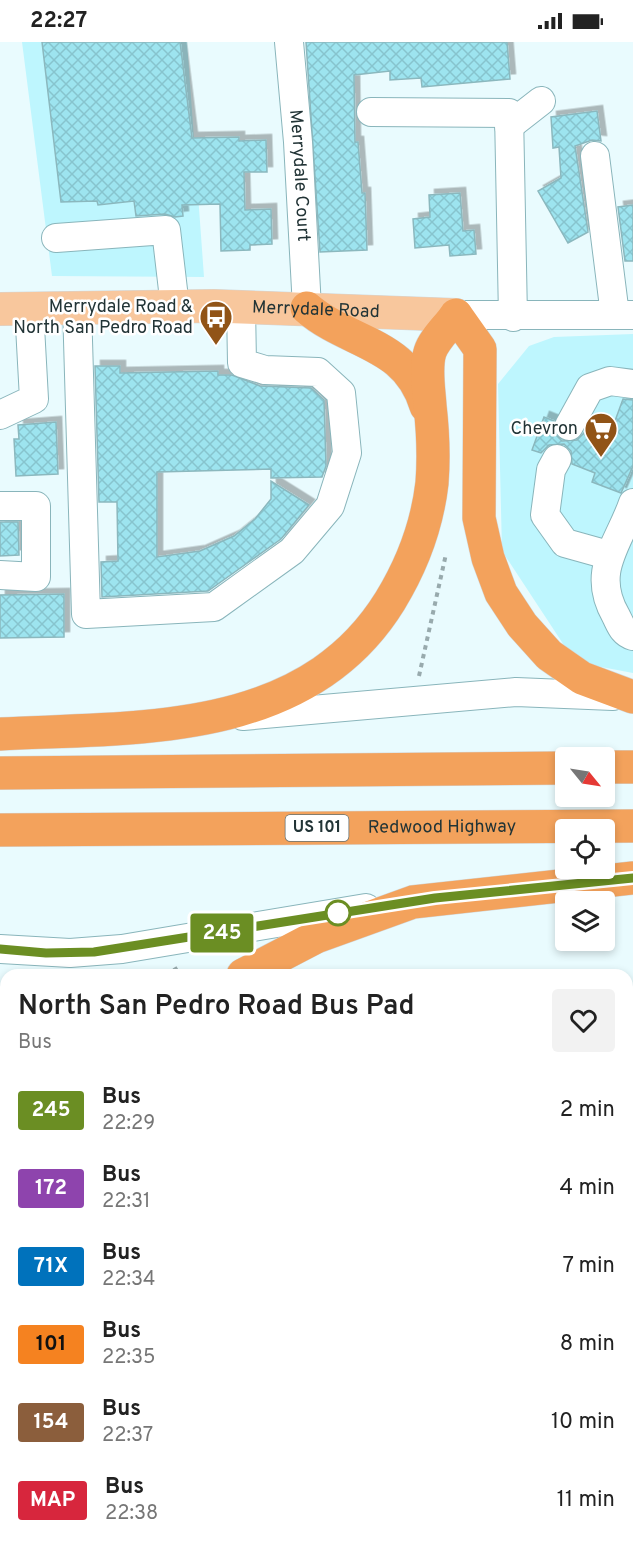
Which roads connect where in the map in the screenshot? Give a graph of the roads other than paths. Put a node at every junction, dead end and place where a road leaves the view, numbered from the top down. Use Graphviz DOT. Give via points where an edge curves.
graph roads {
  1 [pos="290,42"];
  2 [pos="541,101"];
  3 [pos="371,112"];
  4 [pos="509,126"];
  5 [pos="595,156"];
  6 [pos="56,238"];
  7 [pos="77,306"];
  8 [pos="175,307"];
  9 [pos="241,307"];
  10 [pos="15,308"];
  11 [pos="307,308"];
  12 [pos="456,315"];
  13 [pos="624,315"];
  14 [pos="513,317"];
  15 [pos="633,384"];
  16 [pos="0,415"];
  17 [pos="569,426"];
  18 [pos="434,449"];
  19 [pos="557,459"];
  20 [pos="633,502"];
  21 [pos="0,506"];
  22 [pos="608,555"];
  23 [pos="0,576"];
  24 [pos="633,636"];
  25 [pos="633,697"];
  26 [pos="182,722"];
  27 [pos="0,734"];
  28 [pos="633,767"];
  29 [pos="555,768"];
  30 [pos="615,768"];
  31 [pos="0,772"];
  32 [pos="633,826"];
  33 [pos="0,830"];
  34 [pos="633,878"];
  35 [pos="435,898"];
  36 [pos="0,949"];
  37 [pos="254,969"];
  1 -- 11 [label="street, Merrydale Court"];
  2 -- 4 [label="street"];
  3 -- 4 [label="street" via="508,113"];
  4 -- 14 [label="street"];
  5 -- 13 [label="street"];
  6 -- 8 [label="street" via="166,230"];
  7 -- 8 [label="main road, Merrydale Road"];
  7 -- 9 [label="street" via="86,614 214,607 292,551 330,506 347,453 341,393 318,372 265,370 242,363"];
  7 -- 10 [label="main road, Merrydale Road"];
  8 -- 9 [label="main road, Merrydale Road"];
  9 -- 11 [label="main road, Merrydale Road"];
  10 -- 16 [label="street" via="34,399"];
  11 -- 12 [label="main road, Merrydale Road"];
  11 -- 18 [label="highway" via="382,350 408,371 424,398"];
  12 -- 14 [label="street, Merrydale Road"];
  12 -- 18 [label="highway" via="430,351"];
  12 -- 25 [label="highway" via="480,349 479,518 501,592 522,625 549,655 582,678"];
  13 -- 14 [label="street, Merrydale Road"];
  15 -- 17 [label="street" via="610,381 590,388"];
  18 -- 26 [label="highway" via="430,497 418,546 398,588 367,632 328,669 283,695 234,713"];
  19 -- 22 [label="street" via="550,470 545,515 565,543"];
  20 -- 22 [label="street"];
  21 -- 23 [label="street" via="36,506 36,577"];
  22 -- 24 [label="street" via="606,599 625,633"];
  25 -- 26 [label="street" via="516,692"];
  26 -- 27 [label="highway"];
  28 -- 30 [label="highway"];
  29 -- 31 [label="highway"];
  32 -- 33 [label="highway, Redwood Highway / US 101"];
  34 -- 35 [label="highway"];
  35 -- 36 [label="street" via="122,949 70,953"];
  35 -- 37 [label="highway" via="391,908 342,926"];
}
